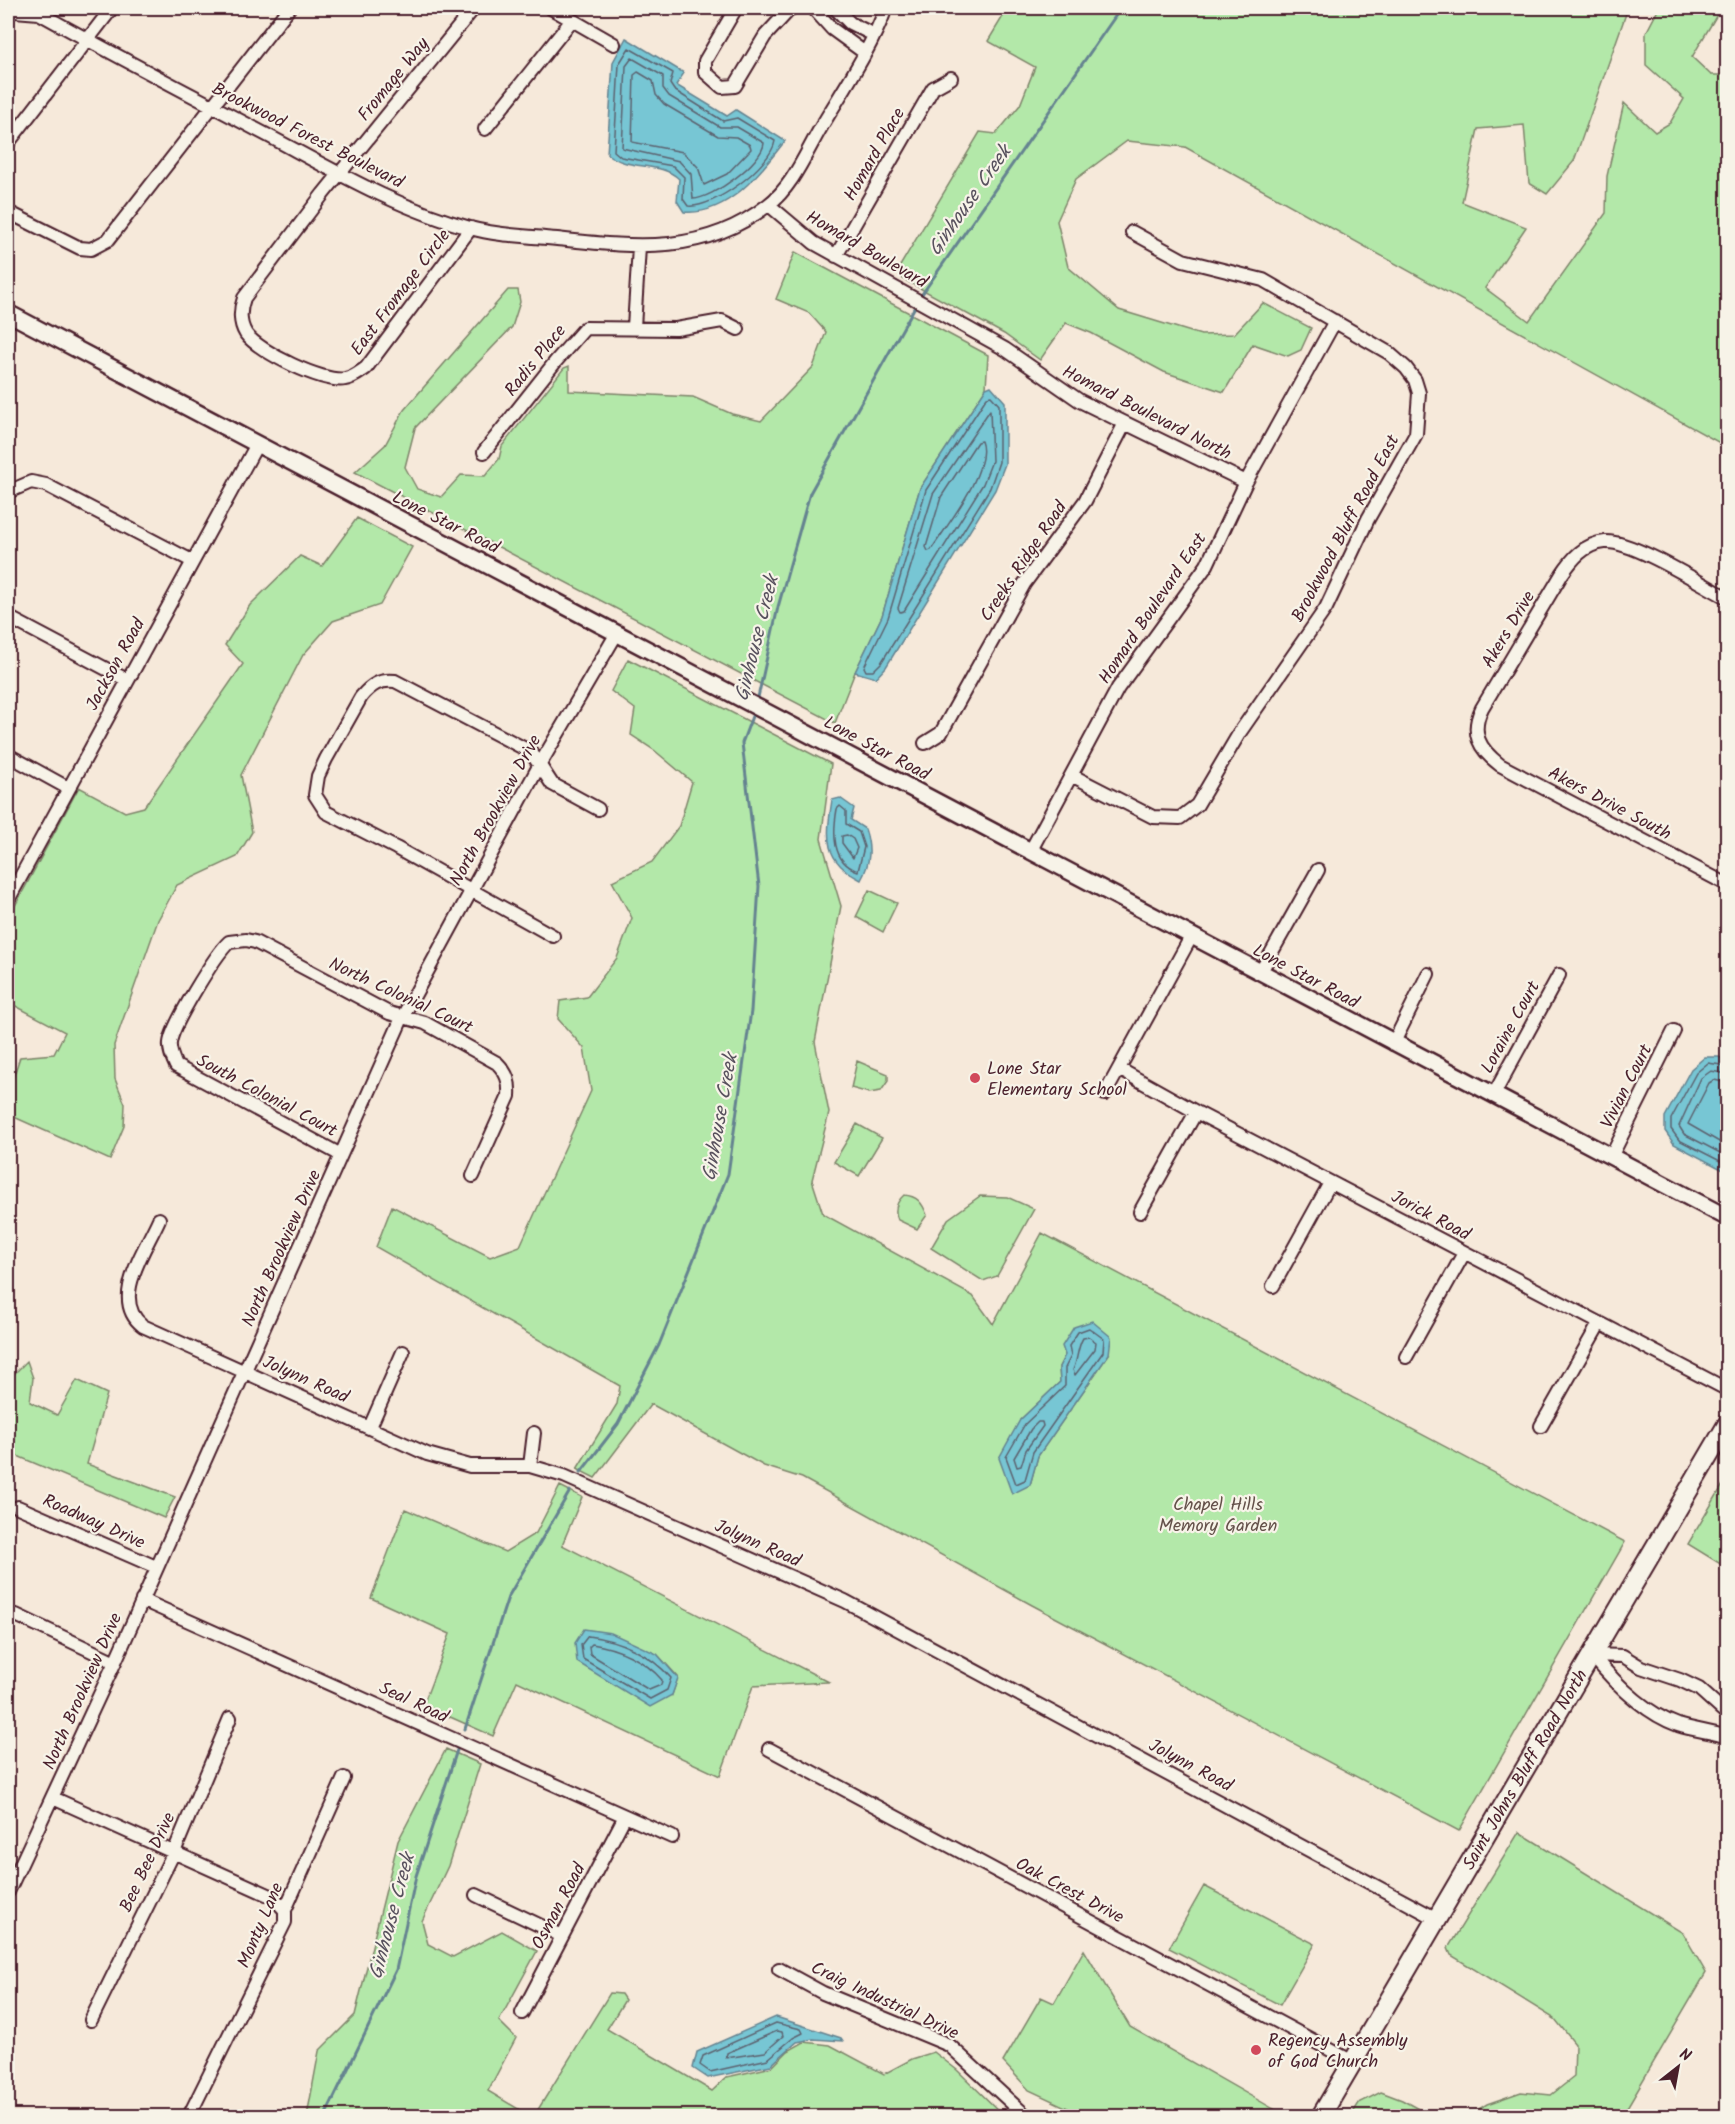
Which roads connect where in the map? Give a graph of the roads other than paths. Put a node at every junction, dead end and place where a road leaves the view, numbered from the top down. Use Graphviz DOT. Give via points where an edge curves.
graph roads {
  1 [pos="8,8"];
  2 [pos="112,8"];
  3 [pos="289,8"];
  4 [pos="474,8"];
  5 [pos="551,8"];
  6 [pos="736,8"];
  7 [pos="791,8"];
  8 [pos="813,8"];
  9 [pos="886,8"];
  10 [pos="37,10"];
  11 [pos="837,10"];
  12 [pos="572,20"];
  13 [pos="827,24"];
  14 [pos="874,35"];
  15 [pos="88,40"];
  16 [pos="614,44"];
  17 [pos="865,53"];
  18 [pos="951,78"];
  19 [pos="213,106"];
  20 [pos="485,129"];
  21 [pos="8,143"];
  22 [pos="340,174"];
  23 [pos="769,205"];
  24 [pos="8,213"];
  25 [pos="471,228"];
  26 [pos="1132,232"];
  27 [pos="639,247"];
  28 [pos="836,256"];
  29 [pos="8,313"];
  30 [pos="1335,321"];
  31 [pos="634,327"];
  32 [pos="738,329"];
  33 [pos="1005,349"];
  34 [pos="356,374"];
  35 [pos="1125,423"];
  36 [pos="256,446"];
  37 [pos="484,452"];
  38 [pos="1246,482"];
  39 [pos="8,492"];
  40 [pos="192,561"];
  41 [pos="1728,598"];
  42 [pos="8,617"];
  43 [pos="616,633"];
  44 [pos="127,680"];
  45 [pos="925,743"];
  46 [pos="1480,746"];
  47 [pos="8,755"];
  48 [pos="539,766"];
  49 [pos="1073,776"];
  50 [pos="68,788"];
  51 [pos="597,809"];
  52 [pos="1031,850"];
  53 [pos="1318,870"];
  54 [pos="1728,885"];
  55 [pos="472,890"];
  56 [pos="8,900"];
  57 [pos="553,936"];
  58 [pos="1191,937"];
  59 [pos="1260,973"];
  60 [pos="1428,974"];
  61 [pos="1559,975"];
  62 [pos="402,1018"];
  63 [pos="1674,1031"];
  64 [pos="1393,1044"];
  65 [pos="176,1066"];
  66 [pos="1119,1069"];
  67 [pos="1105,1094"];
  68 [pos="1492,1096"];
  69 [pos="1196,1112"];
  70 [pos="341,1155"];
  71 [pos="1611,1157"];
  72 [pos="473,1176"];
  73 [pos="1330,1183"];
  74 [pos="1140,1212"];
  75 [pos="1728,1218"];
  76 [pos="159,1219"];
  77 [pos="1464,1253"];
  78 [pos="1273,1286"];
  79 [pos="1599,1324"];
  80 [pos="403,1353"];
  81 [pos="1406,1357"];
  82 [pos="246,1371"];
  83 [pos="1728,1390"];
  84 [pos="1728,1423"];
  85 [pos="1541,1426"];
  86 [pos="370,1427"];
  87 [pos="534,1433"];
  88 [pos="530,1466"];
  89 [pos="18,1507"];
  90 [pos="156,1567"];
  91 [pos="141,1600"];
  92 [pos="16,1615"];
  93 [pos="1592,1655"];
  94 [pos="115,1662"];
  95 [pos="1728,1715"];
  96 [pos="230,1718"];
  97 [pos="1728,1737"];
  98 [pos="769,1749"];
  99 [pos="344,1778"];
  100 [pos="53,1798"];
  101 [pos="625,1816"];
  102 [pos="672,1837"];
  103 [pos="174,1852"];
  104 [pos="8,1892"];
  105 [pos="476,1895"];
  106 [pos="285,1910"];
  107 [pos="1437,1920"];
  108 [pos="562,1936"];
  109 [pos="779,1969"];
  110 [pos="522,2013"];
  111 [pos="91,2020"];
  112 [pos="1353,2062"];
  113 [pos="189,2116"];
  114 [pos="1026,2116"];
  115 [pos="1321,2116"];
  1 -- 10 [label="street, Brookwood Forest Boulevard"];
  2 -- 15 [label="street"];
  3 -- 19 [label="street"];
  4 -- 22 [label="street, Fromage Way"];
  5 -- 12 [label="street"];
  6 -- 7 [label="street" via="705,61 705,72 722,87 735,86 765,36"];
  8 -- 13 [label="street"];
  9 -- 14 [label="street, Brookwood Forest Boulevard"];
  10 -- 15 [label="street, Brookwood Forest Boulevard"];
  11 -- 13 [label="street"];
  11 -- 14 [label="street" via="850,23"];
  12 -- 16 [label="street"];
  12 -- 20 [label="street"];
  13 -- 17 [label="street"];
  14 -- 17 [label="street, Brookwood Forest Boulevard"];
  15 -- 19 [label="street, Brookwood Forest Boulevard"];
  15 -- 21 [label="street"];
  17 -- 23 [label="street, Brookwood Forest Boulevard" via="791,180"];
  18 -- 28 [label="street, Homard Place" via="933,88"];
  19 -- 22 [label="street, Brookwood Forest Boulevard"];
  19 -- 24 [label="street" via="108,240 91,249 80,248"];
  22 -- 25 [label="street, Brookwood Forest Boulevard" via="399,202"];
  22 -- 34 [label="street, Fromage Way" via="244,298 242,326 262,347 324,378 345,379"];
  23 -- 27 [label="street, Brookwood Forest Boulevard" via="713,235 682,244"];
  23 -- 28 [label="street, Homard Boulevard" via="796,231"];
  25 -- 27 [label="street, Brookwood Forest Boulevard"];
  25 -- 34 [label="street, East Fromage Circle" via="366,368"];
  26 -- 30 [label="street" via="1183,260 1263,279"];
  27 -- 31 [label="street"];
  28 -- 33 [label="street, Homard Boulevard"];
  29 -- 36 [label="street, Lone Star Road"];
  30 -- 38 [label="street, Homard Boulevard East"];
  30 -- 49 [label="street, Brookwood Bluff Road East" via="1389,353 1406,368 1419,393 1416,434 1368,519 1326,608 1240,732 1197,805 1180,818 1154,817"];
  31 -- 32 [label="street, Radis Place" via="675,329 722,321"];
  31 -- 37 [label="street, Radis Place" via="585,328 576,335"];
  33 -- 35 [label="street, Homard Boulevard North" via="1080,401"];
  35 -- 38 [label="street, Homard Boulevard North"];
  35 -- 45 [label="street, Creeks Ridge Road" via="1085,501 1024,584 941,733"];
  36 -- 40 [label="street, Jackson Road"];
  36 -- 43 [label="street, Lone Star Road"];
  38 -- 49 [label="street, Homard Boulevard East" via="1207,565 1118,688"];
  39 -- 40 [label="street" via="31,482 46,485"];
  40 -- 44 [label="street, Jackson Road"];
  41 -- 46 [label="street, Akers Drive" via="1628,546 1597,544 1573,558 1482,708 1475,725"];
  42 -- 44 [label="street"];
  43 -- 48 [label="street, North Brookview Drive"];
  43 -- 52 [label="street, Lone Star Road"];
  44 -- 50 [label="street, Jackson Road"];
  46 -- 54 [label="street, Akers Drive South" via="1500,765"];
  47 -- 50 [label="street"];
  48 -- 51 [label="street" via="552,784"];
  48 -- 55 [label="street, North Brookview Drive"];
  48 -- 55 [label="street" via="531,752 395,681 385,680 361,697 326,759 315,795 326,812"];
  49 -- 52 [label="street, Homard Boulevard East"];
  50 -- 56 [label="street, Jackson Road"];
  52 -- 58 [label="street, Lone Star Road"];
  53 -- 59 [label="street"];
  55 -- 57 [label="street"];
  55 -- 62 [label="street, North Brookview Drive"];
  58 -- 59 [label="street, Lone Star Road"];
  58 -- 66 [label="street"];
  59 -- 64 [label="street, Lone Star Road"];
  60 -- 64 [label="street"];
  61 -- 68 [label="street, Loraine Court"];
  62 -- 65 [label="street, North Colonial Court" via="246,940 229,942 209,968 172,1036 171,1054"];
  62 -- 70 [label="street, North Brookview Drive"];
  62 -- 72 [label="street, North Colonial Court" via="425,1023 504,1070 510,1085 509,1096"];
  63 -- 71 [label="street, Vivian Court"];
  64 -- 68 [label="street, Lone Star Road"];
  65 -- 70 [label="street, South Colonial Court"];
  66 -- 67 [label="street"];
  66 -- 69 [label="street, Jorick Road"];
  68 -- 71 [label="street, Lone Star Road"];
  69 -- 73 [label="street, Jorick Road"];
  69 -- 74 [label="street"];
  70 -- 82 [label="street, North Brookview Drive"];
  71 -- 75 [label="street, Lone Star Road"];
  73 -- 77 [label="street, Jorick Road"];
  73 -- 78 [label="street"];
  76 -- 82 [label="street, Jolynn Road" via="128,1291 129,1312 143,1326"];
  77 -- 79 [label="street, Jorick Road"];
  77 -- 81 [label="street"];
  79 -- 83 [label="street, Jorick Road"];
  79 -- 85 [label="street"];
  80 -- 86 [label="street"];
  82 -- 86 [label="street, Jolynn Road"];
  82 -- 90 [label="street, North Brookview Drive"];
  84 -- 93 [label="main road, Saint Johns Bluff Road North"];
  86 -- 88 [label="street, Jolynn Road" via="456,1464"];
  87 -- 88 [label="street"];
  88 -- 107 [label="street, Jolynn Road" via="564,1476 845,1601"];
  89 -- 90 [label="street, Roadway Drive"];
  90 -- 91 [label="street, North Brookview Drive"];
  91 -- 94 [label="street, North Brookview Drive"];
  91 -- 101 [label="street, Seal Road"];
  92 -- 94 [label="street"];
  93 -- 95 [label="street" via="1623,1656 1641,1667 1680,1680 1699,1689"];
  93 -- 97 [label="street" via="1610,1677 1658,1715 1677,1725"];
  93 -- 107 [label="main road, Saint Johns Bluff Road North"];
  94 -- 100 [label="street, North Brookview Drive"];
  96 -- 103 [label="street, Bee Bee Drive"];
  98 -- 112 [label="street, Oak Crest Drive"];
  99 -- 106 [label="street, Monty Lane"];
  100 -- 103 [label="street"];
  100 -- 104 [label="street, North Brookview Drive"];
  101 -- 102 [label="street, Seal Road"];
  101 -- 108 [label="street, Osman Road"];
  103 -- 106 [label="street" via="273,1897"];
  103 -- 111 [label="street, Bee Bee Drive"];
  105 -- 108 [label="street"];
  106 -- 113 [label="street, Monty Lane" via="285,1922"];
  107 -- 112 [label="main road, Saint Johns Bluff Road North"];
  108 -- 110 [label="street, Osman Road"];
  109 -- 114 [label="street, Craig Industrial Drive" via="823,1993 949,2045"];
  112 -- 115 [label="main road, Saint Johns Bluff Road North"];
}
